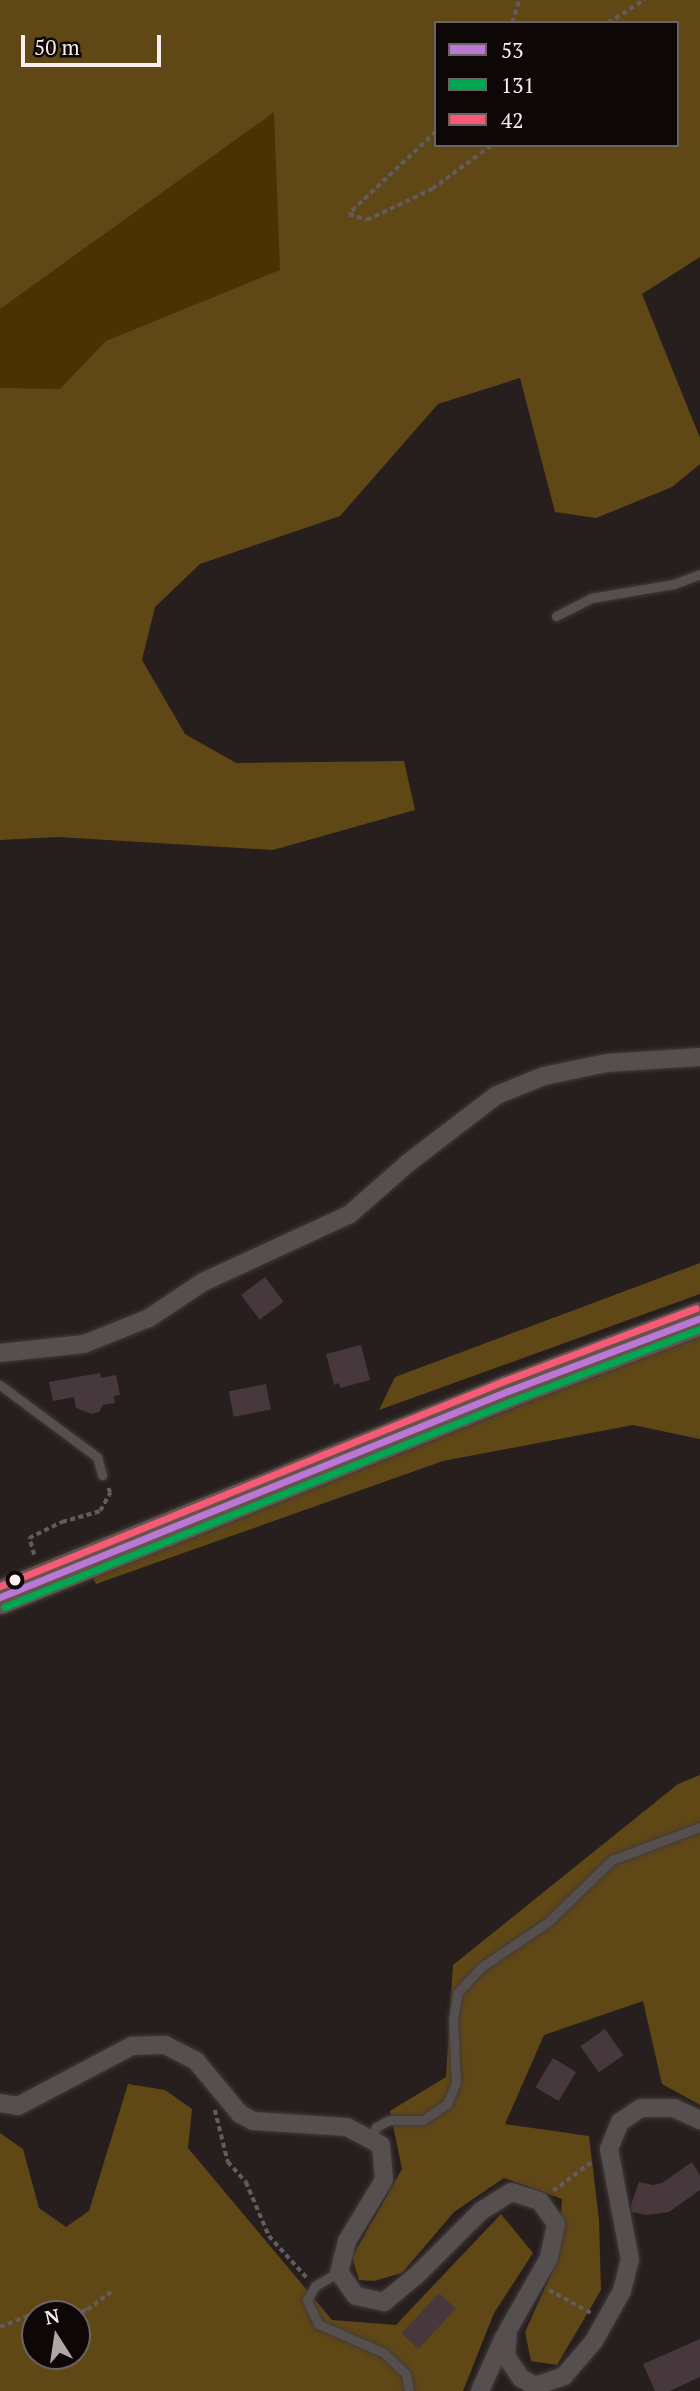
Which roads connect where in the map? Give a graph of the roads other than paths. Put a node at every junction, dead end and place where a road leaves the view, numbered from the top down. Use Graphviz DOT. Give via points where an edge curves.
graph roads {
  1 [pos="700,574"];
  2 [pos="556,616"];
  3 [pos="700,1057"];
  4 [pos="700,1303"];
  5 [pos="700,1318"];
  6 [pos="0,1353"];
  7 [pos="0,1385"];
  8 [pos="103,1475"];
  9 [pos="0,1579"];
  10 [pos="0,1597"];
  11 [pos="700,1827"];
  12 [pos="0,2103"];
  13 [pos="700,2120"];
  14 [pos="371,2139"];
  15 [pos="339,2272"];
  16 [pos="508,2330"];
  17 [pos="409,2391"];
  18 [pos="480,2391"];
  1 -- 2 [label="lane" via="674,584 591,598"];
  3 -- 6 [label="street" via="607,1063 544,1076 497,1095 350,1214 203,1282 149,1318 84,1344"];
  4 -- 9 [label="highway"];
  5 -- 10 [label="highway"];
  7 -- 8 [label="lane" via="97,1457"];
  11 -- 14 [label="lane" via="612,1860 548,1922 480,1968 458,1992 453,2019 456,2082 447,2104 423,2120 389,2120 376,2127"];
  12 -- 14 [label="street" via="18,2106 132,2046 165,2045 196,2060 240,2114 253,2121 347,2127"];
  13 -- 16 [label="street" via="674,2108 641,2108 620,2122 609,2149 630,2260 622,2291 606,2321 564,2376 536,2386 521,2378 506,2356"];
  14 -- 15 [label="street" via="382,2145 384,2180 347,2241"];
  15 -- 16 [label="street" via="356,2295 384,2302 481,2211 512,2192 540,2201 556,2224 549,2258"];
  15 -- 17 [label="lane" via="315,2286 307,2300 318,2324 384,2353 406,2374"];
  16 -- 18 [label="street"];
}
